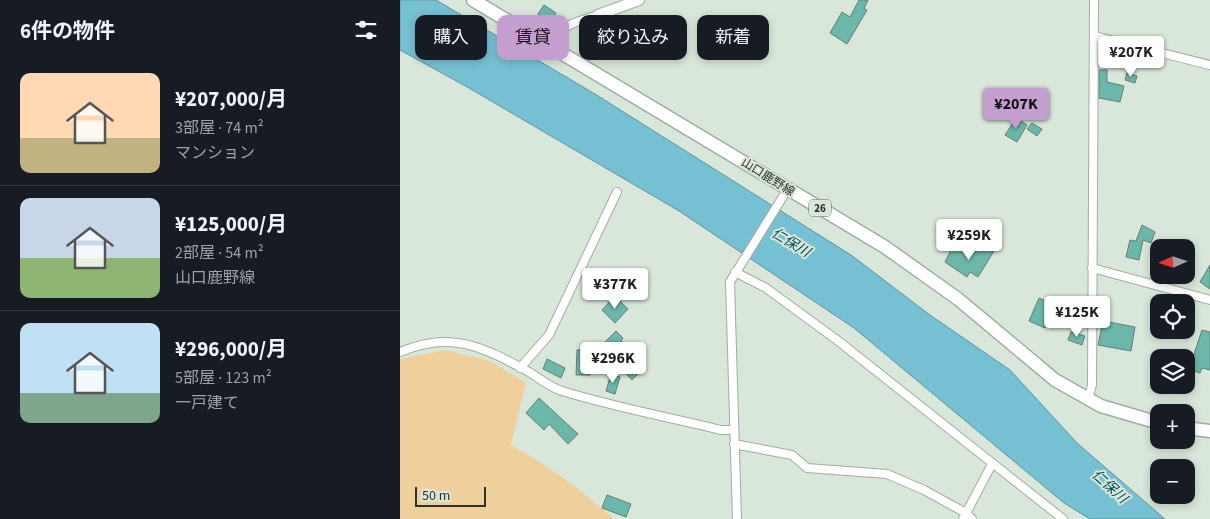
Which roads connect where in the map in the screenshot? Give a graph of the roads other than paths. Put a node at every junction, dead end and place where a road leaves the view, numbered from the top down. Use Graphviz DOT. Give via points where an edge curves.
graph roads {
  1 [pos="473,0"];
  2 [pos="639,0"];
  3 [pos="1094,0"];
  4 [pos="497,15"];
  5 [pos="598,15"];
  6 [pos="1094,36"];
  7 [pos="569,59"];
  8 [pos="1210,65"];
  9 [pos="617,192"];
  10 [pos="784,195"];
  11 [pos="1092,268"];
  12 [pos="736,270"];
  13 [pos="1210,300"];
  14 [pos="400,352"];
  15 [pos="520,368"];
  16 [pos="1088,399"];
  17 [pos="1150,421"];
  18 [pos="1195,429"];
  19 [pos="733,430"];
  20 [pos="1210,431"];
  21 [pos="734,444"];
  22 [pos="992,464"];
  23 [pos="965,516"];
  24 [pos="737,519"];
  25 [pos="972,519"];
  26 [pos="1063,519"];
  1 -- 4 [label="main road, 山口鹿野線 / 26"];
  2 -- 5 [label="street"];
  3 -- 6 [label="street"];
  6 -- 8 [label="street"];
  6 -- 11 [label="street"];
  7 -- 10 [label="main road, 山口鹿野線 / 26" via="710,141"];
  9 -- 15 [label="street" via="549,335"];
  10 -- 12 [label="street"];
  10 -- 16 [label="main road, 山口鹿野線 / 26" via="885,246 1055,380"];
  11 -- 13 [label="street"];
  11 -- 16 [label="street" via="1092,385"];
  12 -- 19 [label="street" via="730,282 729,298"];
  12 -- 22 [label="street" via="837,340"];
  14 -- 15 [label="street" via="425,343 451,340"];
  15 -- 19 [label="street" via="559,390 721,430"];
  16 -- 17 [label="main road, 山口鹿野線 / 26"];
  18 -- 20 [label="main road"];
  19 -- 21 [label="street"];
  21 -- 23 [label="street" via="792,455 807,468 887,474"];
  21 -- 24 [label="street"];
  22 -- 23 [label="street"];
  22 -- 26 [label="street"];
  23 -- 25 [label="street"];
}
